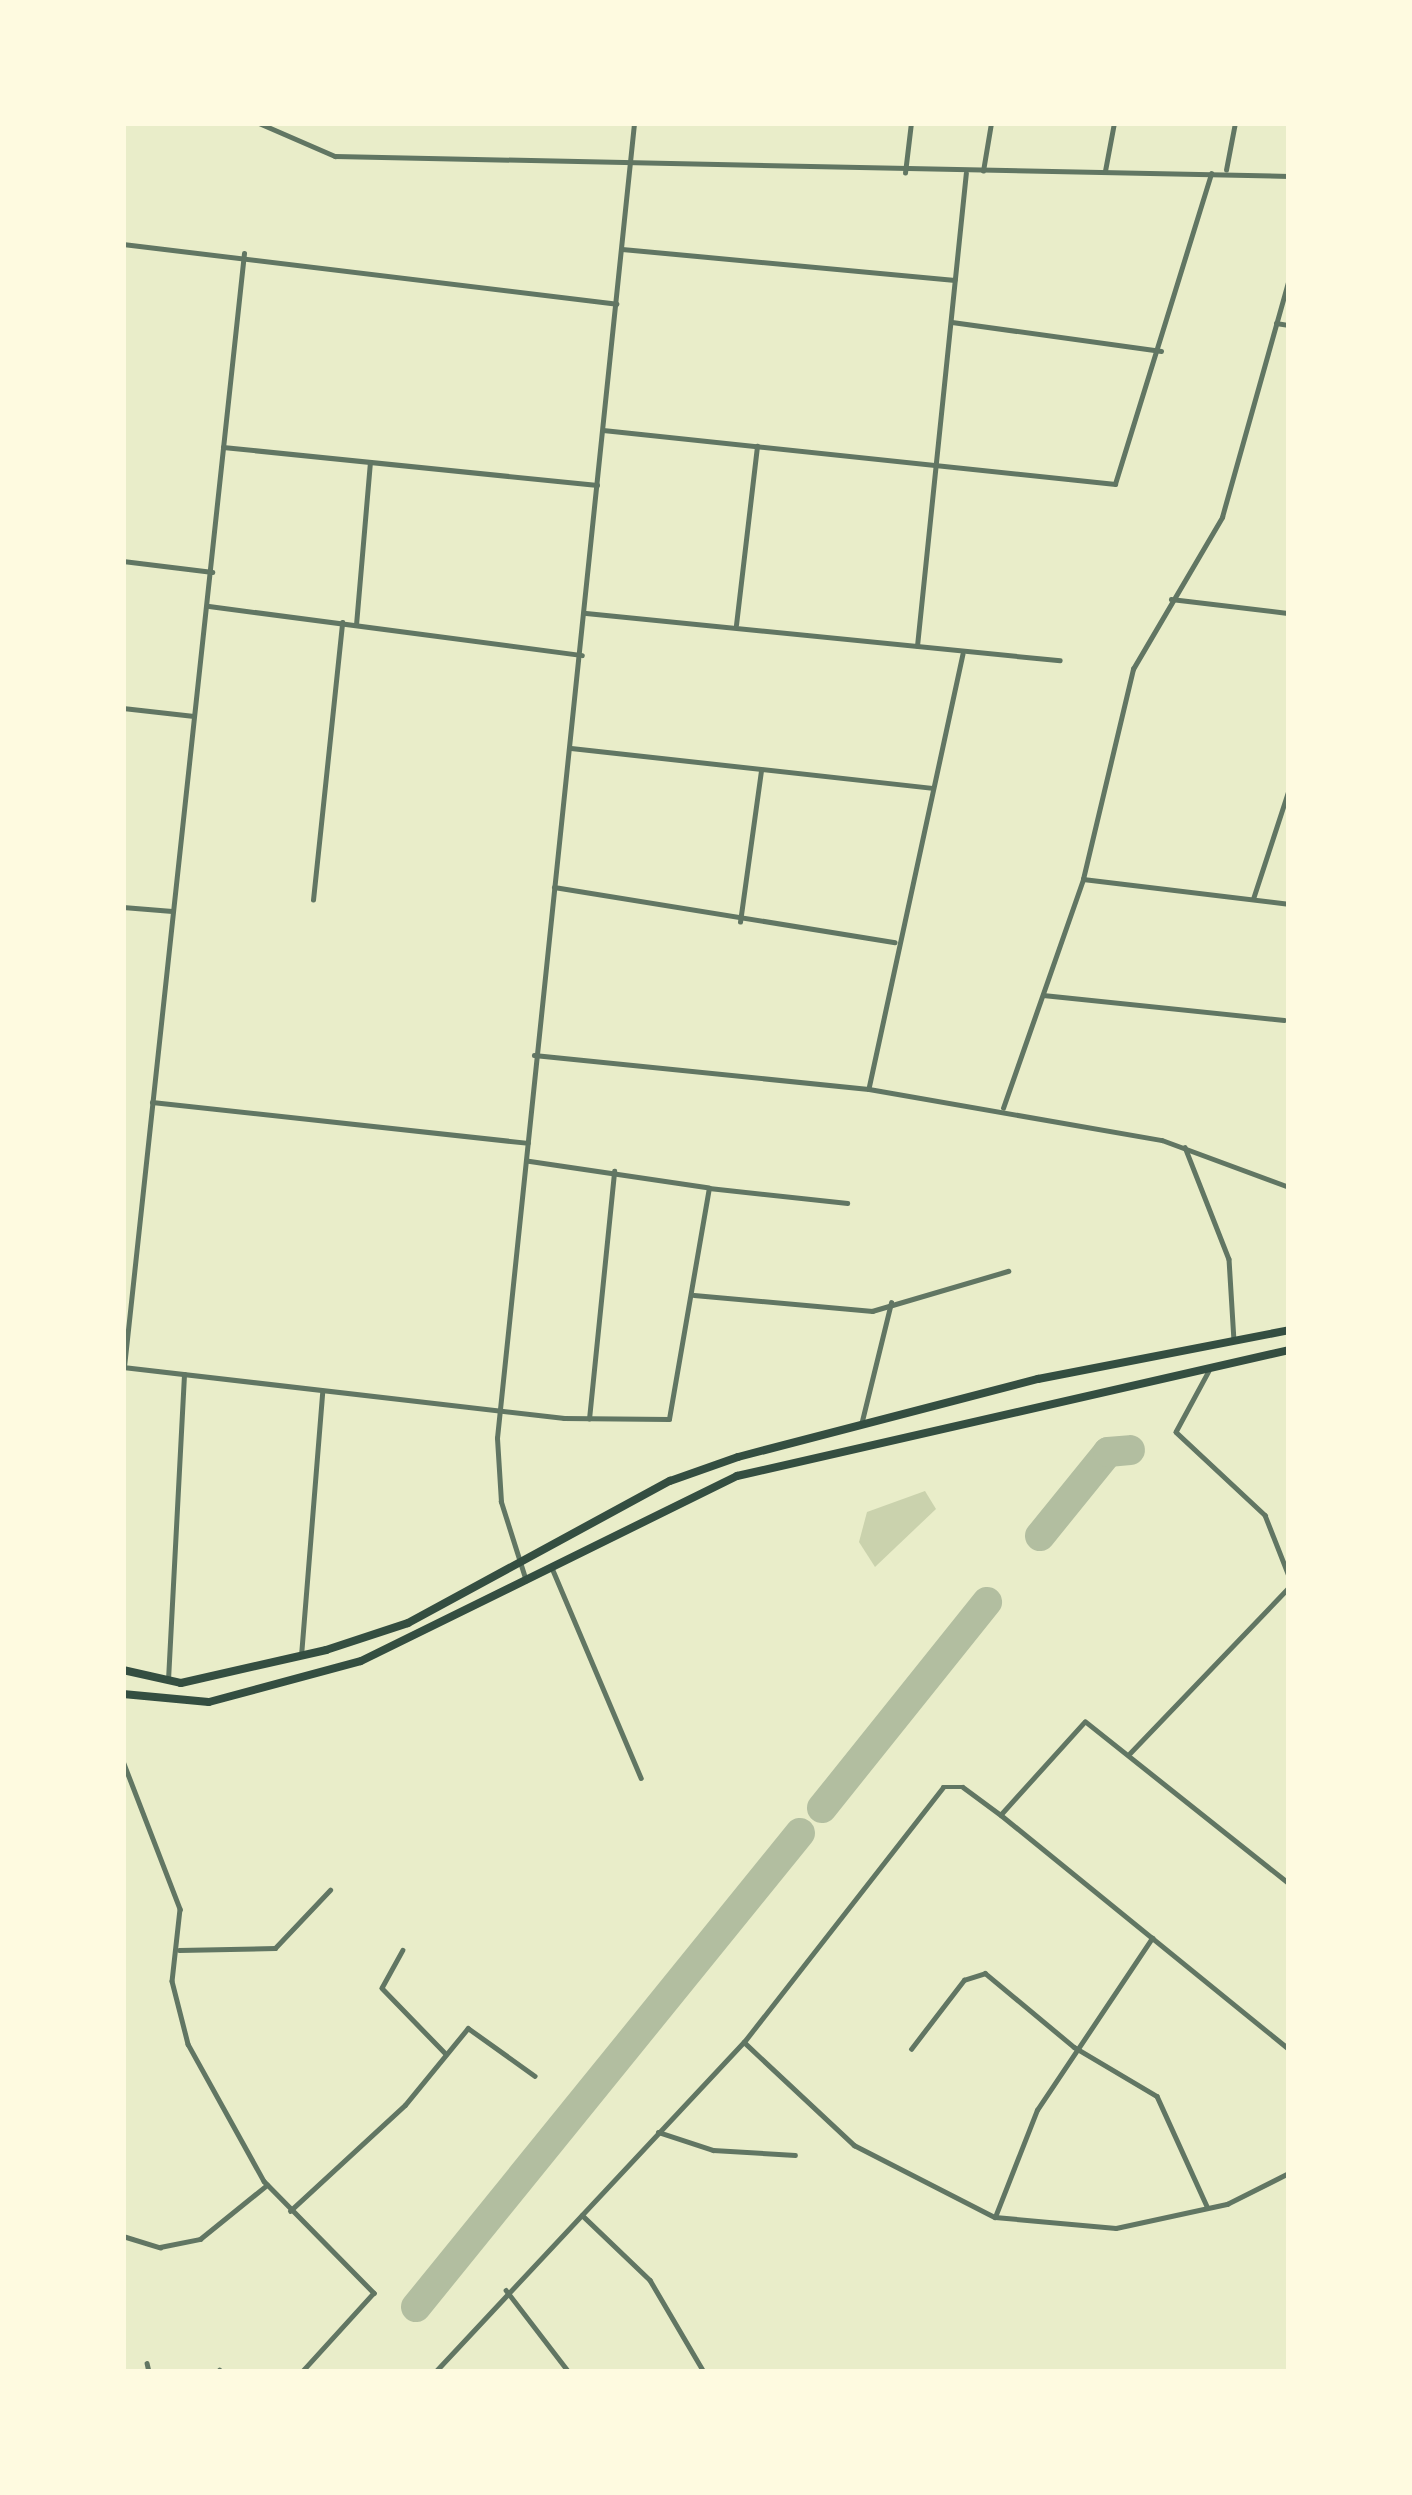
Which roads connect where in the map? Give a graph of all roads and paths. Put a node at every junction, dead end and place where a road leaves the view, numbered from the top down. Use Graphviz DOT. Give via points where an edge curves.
graph roads {
  1 [pos="259,123"];
  2 [pos="634,123"];
  3 [pos="911,123"];
  4 [pos="991,123"];
  5 [pos="1114,123"];
  6 [pos="1234,123"];
  7 [pos="631,164"];
  8 [pos="1226,170"];
  9 [pos="983,171"];
  10 [pos="1105,171"];
  11 [pos="905,173"];
  12 [pos="966,174"];
  13 [pos="1211,174"];
  14 [pos="1289,176"];
  15 [pos="123,244"];
  16 [pos="622,249"];
  17 [pos="244,253"];
  18 [pos="1289,278"];
  19 [pos="955,280"];
  20 [pos="616,304"];
  21 [pos="952,322"];
  22 [pos="1276,323"];
  23 [pos="1289,325"];
  24 [pos="1162,351"];
  25 [pos="603,430"];
  26 [pos="757,446"];
  27 [pos="223,447"];
  28 [pos="370,462"];
  29 [pos="937,466"];
  30 [pos="597,485"];
  31 [pos="123,561"];
  32 [pos="212,572"];
  33 [pos="1171,598"];
  34 [pos="209,606"];
  35 [pos="586,613"];
  36 [pos="1289,614"];
  37 [pos="342,623"];
  38 [pos="356,625"];
  39 [pos="736,626"];
  40 [pos="917,646"];
  41 [pos="963,654"];
  42 [pos="582,655"];
  43 [pos="1060,660"];
  44 [pos="123,709"];
  45 [pos="194,716"];
  46 [pos="571,748"];
  47 [pos="761,770"];
  48 [pos="932,788"];
  49 [pos="1288,792"];
  50 [pos="1083,879"];
  51 [pos="554,887"];
  52 [pos="1253,899"];
  53 [pos="314,900"];
  54 [pos="1289,904"];
  55 [pos="123,907"];
  56 [pos="172,911"];
  57 [pos="740,922"];
  58 [pos="895,941"];
  59 [pos="1043,995"];
  60 [pos="1284,1020"];
  61 [pos="534,1055"];
  62 [pos="869,1089"];
  63 [pos="152,1102"];
  64 [pos="1003,1108"];
  65 [pos="529,1144"];
  66 [pos="1184,1147"];
  67 [pos="527,1161"];
  68 [pos="614,1172"];
  69 [pos="1289,1187"];
  70 [pos="709,1189"];
  71 [pos="847,1203"];
  72 [pos="1008,1270"];
  73 [pos="694,1295"];
  74 [pos="893,1297"];
  75 [pos="1289,1330"];
  76 [pos="1234,1341"];
  77 [pos="1289,1350"];
  78 [pos="1213,1365"];
  79 [pos="123,1367"];
  80 [pos="184,1374"];
  81 [pos="322,1390"];
  82 [pos="972,1397"];
  83 [pos="500,1411"];
  84 [pos="977,1414"];
  85 [pos="589,1420"];
  86 [pos="860,1426"];
  87 [pos="518,1562"];
  88 [pos="552,1568"];
  89 [pos="1289,1576"];
  90 [pos="526,1581"];
  91 [pos="1289,1587"];
  92 [pos="301,1656"];
  93 [pos="123,1670"];
  94 [pos="167,1682"];
  95 [pos="123,1694"];
  96 [pos="1130,1753"];
  97 [pos="123,1761"];
  98 [pos="641,1778"];
  99 [pos="1001,1815"];
  100 [pos="1289,1884"];
  101 [pos="330,1890"];
  102 [pos="1152,1938"];
  103 [pos="178,1950"];
  104 [pos="403,1950"];
  105 [pos="744,2042"];
  106 [pos="1074,2047"];
  107 [pos="911,2049"];
  108 [pos="1289,2049"];
  109 [pos="446,2054"];
  110 [pos="535,2076"];
  111 [pos="658,2132"];
  112 [pos="795,2155"];
  113 [pos="1289,2173"];
  114 [pos="267,2185"];
  115 [pos="1208,2208"];
  116 [pos="290,2211"];
  117 [pos="581,2215"];
  118 [pos="995,2217"];
  119 [pos="123,2236"];
  120 [pos="506,2290"];
  121 [pos="147,2362"];
  122 [pos="149,2372"];
  123 [pos="302,2372"];
  124 [pos="435,2372"];
  125 [pos="569,2372"];
  126 [pos="704,2372"];
  1 -- 7 [label="street" via="335,156"];
  2 -- 7 [label="street"];
  3 -- 11 [label="street"];
  4 -- 9 [label="street"];
  5 -- 10 [label="street"];
  6 -- 8 [label="street"];
  7 -- 11 [label="street"];
  7 -- 16 [label="street"];
  8 -- 13 [label="street"];
  8 -- 14 [label="street"];
  9 -- 10 [label="street"];
  9 -- 12 [label="street"];
  10 -- 13 [label="street"];
  11 -- 12 [label="street"];
  12 -- 19 [label="street"];
  13 -- 24 [label="street"];
  15 -- 17 [label="street"];
  16 -- 19 [label="street"];
  16 -- 20 [label="street"];
  17 -- 20 [label="street"];
  17 -- 27 [label="street"];
  18 -- 22 [label="street"];
  19 -- 21 [label="street"];
  20 -- 25 [label="street"];
  21 -- 24 [label="street"];
  21 -- 29 [label="street"];
  22 -- 23 [label="street"];
  22 -- 33 [label="street" via="1222,517"];
  24 -- 29 [label="street" via="1114,484"];
  25 -- 26 [label="street"];
  25 -- 30 [label="street"];
  26 -- 29 [label="street"];
  26 -- 39 [label="street"];
  27 -- 28 [label="street"];
  27 -- 32 [label="street"];
  28 -- 30 [label="street"];
  28 -- 38 [label="street"];
  29 -- 40 [label="street"];
  30 -- 35 [label="street"];
  31 -- 32 [label="street"];
  32 -- 34 [label="street"];
  33 -- 36 [label="street"];
  33 -- 50 [label="street" via="1132,669"];
  34 -- 37 [label="street"];
  34 -- 45 [label="street"];
  35 -- 39 [label="street"];
  35 -- 42 [label="street"];
  37 -- 38 [label="street"];
  37 -- 53 [label="street"];
  38 -- 42 [label="street"];
  39 -- 40 [label="street"];
  40 -- 41 [label="street"];
  41 -- 43 [label="street"];
  41 -- 48 [label="street"];
  42 -- 46 [label="street"];
  44 -- 45 [label="street"];
  45 -- 56 [label="street"];
  46 -- 47 [label="street"];
  46 -- 51 [label="street"];
  47 -- 48 [label="street"];
  47 -- 57 [label="street"];
  48 -- 58 [label="street"];
  49 -- 52 [label="street"];
  50 -- 52 [label="street"];
  50 -- 59 [label="street"];
  51 -- 57 [label="street"];
  51 -- 61 [label="street"];
  52 -- 54 [label="street"];
  55 -- 56 [label="street"];
  56 -- 63 [label="street"];
  57 -- 58 [label="street"];
  58 -- 62 [label="street"];
  59 -- 60 [label="street"];
  59 -- 64 [label="street"];
  61 -- 62 [label="street"];
  61 -- 65 [label="street"];
  62 -- 64 [label="street"];
  63 -- 65 [label="street"];
  63 -- 79 [label="street"];
  64 -- 66 [label="street"];
  65 -- 67 [label="street"];
  66 -- 69 [label="street"];
  66 -- 76 [label="street" via="1229,1259"];
  67 -- 68 [label="street"];
  67 -- 83 [label="street"];
  68 -- 70 [label="street"];
  68 -- 85 [label="street"];
  70 -- 71 [label="street"];
  70 -- 73 [label="street"];
  72 -- 74 [label="street"];
  73 -- 74 [label="street" via="872,1311"];
  73 -- 85 [label="street" via="679,1409 642,1423"];
  74 -- 86 [label="street"];
  75 -- 76 [label="main road"];
  76 -- 82 [label="main road"];
  77 -- 78 [label="main road"];
  78 -- 84 [label="main road"];
  78 -- 89 [label="street" via="1176,1432 1264,1515"];
  79 -- 80 [label="street"];
  80 -- 81 [label="street"];
  80 -- 94 [label="street"];
  81 -- 83 [label="street"];
  81 -- 92 [label="street"];
  82 -- 84 [label="main road"];
  82 -- 86 [label="main road"];
  83 -- 85 [label="street"];
  83 -- 87 [label="street" via="501,1502"];
  84 -- 88 [label="main road" via="737,1476"];
  86 -- 87 [label="main road" via="670,1481"];
  87 -- 90 [label="street"];
  87 -- 92 [label="main road" via="408,1623"];
  88 -- 90 [label="main road"];
  88 -- 98 [label="street"];
  90 -- 95 [label="main road" via="361,1661 209,1702"];
  91 -- 96 [label="street"];
  92 -- 94 [label="main road"];
  93 -- 94 [label="main road"];
  96 -- 99 [label="street" via="1075,1723"];
  96 -- 100 [label="street"];
  97 -- 103 [label="street" via="180,1910"];
  99 -- 102 [label="street"];
  99 -- 105 [label="street" via="963,1787 943,1786"];
  101 -- 103 [label="street" via="275,1948"];
  102 -- 106 [label="street"];
  102 -- 108 [label="street"];
  103 -- 114 [label="street" via="175,2011"];
  104 -- 109 [label="street" via="382,1988"];
  105 -- 111 [label="street"];
  105 -- 118 [label="street" via="854,2145"];
  106 -- 107 [label="street" via="986,1973 964,1980"];
  106 -- 115 [label="street" via="1157,2096"];
  106 -- 118 [label="street"];
  109 -- 110 [label="street" via="474,2028"];
  109 -- 116 [label="street"];
  111 -- 112 [label="street" via="713,2150"];
  111 -- 117 [label="street"];
  113 -- 115 [label="street"];
  114 -- 116 [label="street"];
  114 -- 119 [label="street" via="200,2239 160,2247"];
  115 -- 118 [label="street" via="1116,2228"];
  116 -- 123 [label="street" via="374,2293"];
  117 -- 120 [label="street"];
  117 -- 126 [label="street" via="650,2280"];
  120 -- 124 [label="street"];
  120 -- 125 [label="street"];
  121 -- 122 [label="street"];
}
